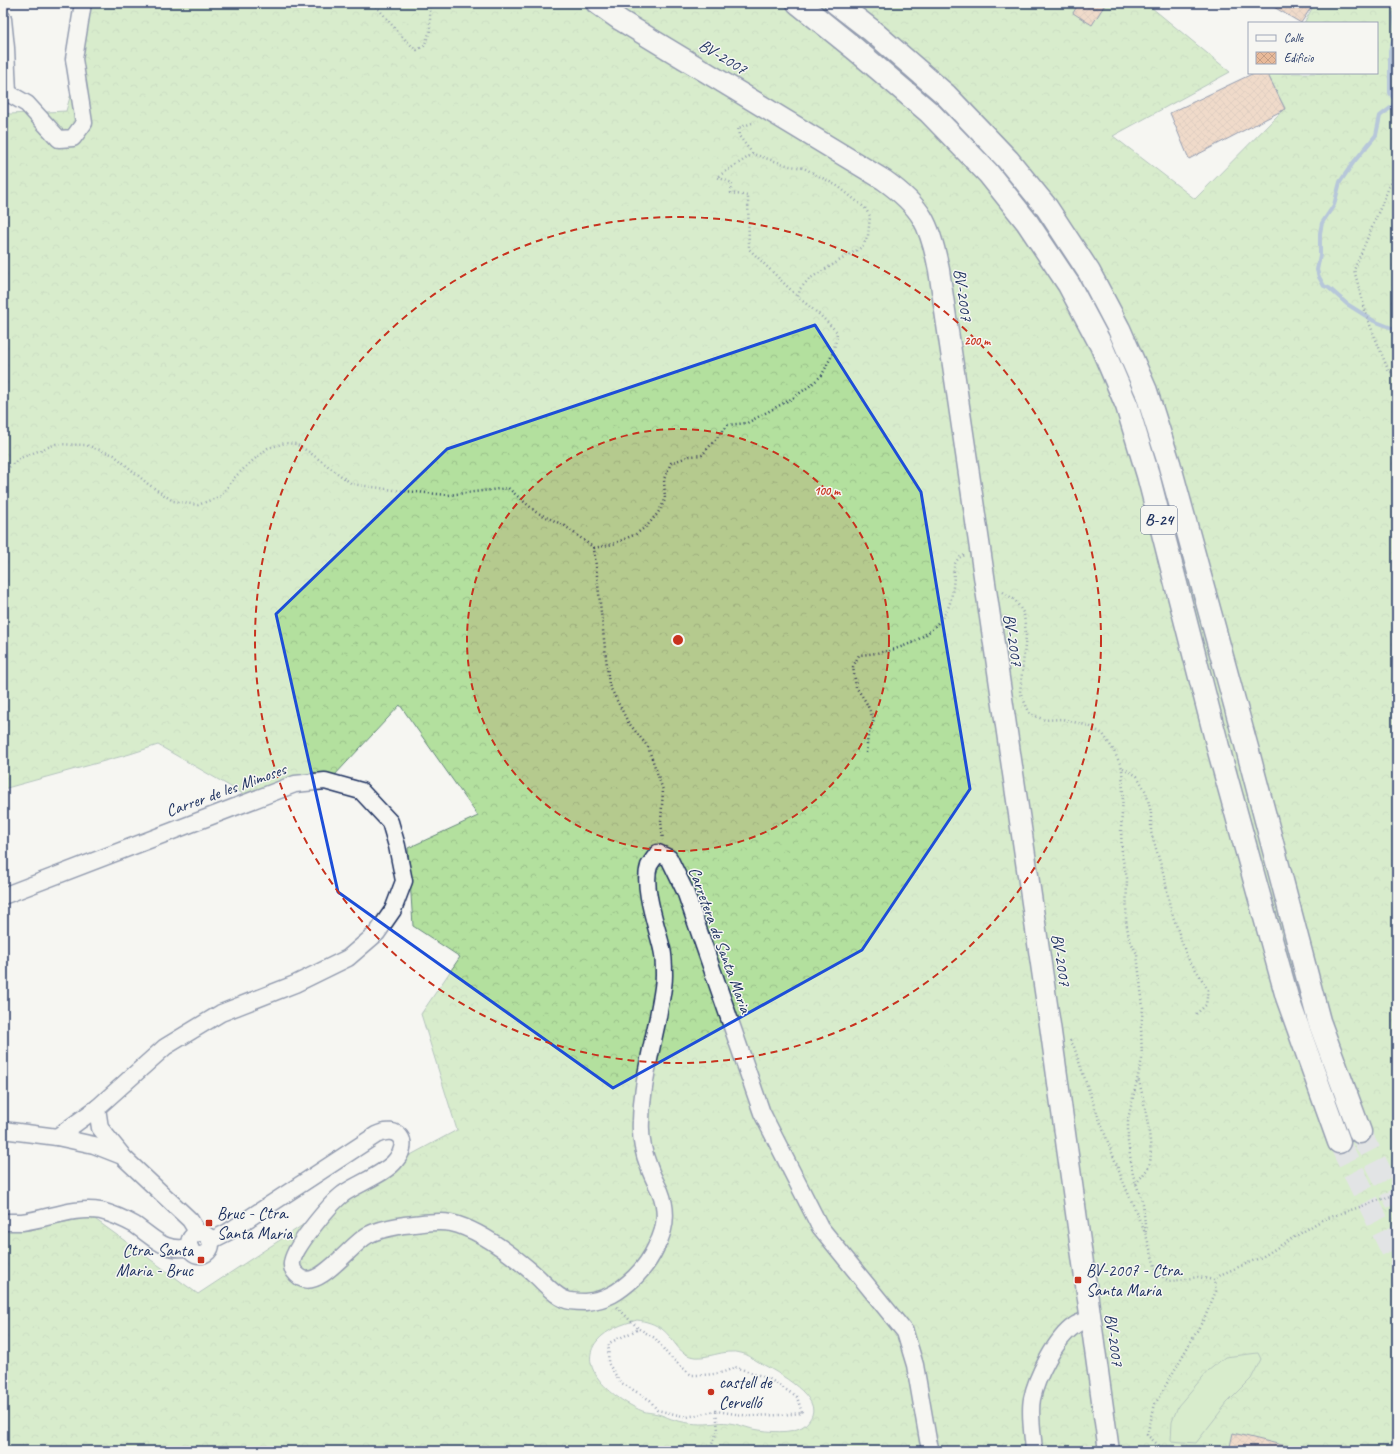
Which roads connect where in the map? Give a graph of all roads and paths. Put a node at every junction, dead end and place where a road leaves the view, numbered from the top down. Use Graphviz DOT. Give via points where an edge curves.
graph roads {
  1 [pos="83,3"];
  2 [pos="373,3"];
  3 [pos="430,3"];
  4 [pos="596,3"];
  5 [pos="798,3"];
  6 [pos="836,3"];
  7 [pos="3,19"];
  8 [pos="5,94"];
  9 [pos="759,121"];
  10 [pos="753,154"];
  11 [pos="1397,168"];
  12 [pos="798,297"];
  13 [pos="1397,372"];
  14 [pos="3,472"];
  15 [pos="594,548"];
  16 [pos="979,551"];
  17 [pos="984,585"];
  18 [pos="866,753"];
  19 [pos="1122,768"];
  20 [pos="665,856"];
  21 [pos="3,896"];
  22 [pos="1196,1014"];
  23 [pos="1050,1025"];
  24 [pos="1138,1078"];
  25 [pos="97,1108"];
  26 [pos="3,1130"];
  27 [pos="1360,1132"];
  28 [pos="57,1137"];
  29 [pos="1339,1142"];
  30 [pos="122,1156"];
  31 [pos="1136,1184"];
  32 [pos="1397,1194"];
  33 [pos="3,1222"];
  34 [pos="1146,1235"];
  35 [pos="204,1237"];
  36 [pos="1214,1280"];
  37 [pos="608,1298"];
  38 [pos="1091,1320"];
  39 [pos="639,1329"];
  40 [pos="716,1411"];
  41 [pos="709,1451"];
  42 [pos="931,1451"];
  43 [pos="1034,1451"];
  44 [pos="1109,1451"];
  45 [pos="1165,1451"];
  1 -- 8 [label="street" via="74,59 84,123 73,138 59,139 27,104"];
  2 -- 3 [label="path" via="405,41 417,50 424,46 430,31"];
  4 -- 16 [label="street, BV-2007" via="884,180 908,198 917,209 931,235 939,270"];
  5 -- 29 [label="highway, B-24" via="930,113 988,173 1027,222 1069,285 1101,345 1127,406 1148,475 1219,751 1287,997"];
  6 -- 27 [label="highway, B-24" via="946,95 1008,160 1047,208 1089,272 1119,329 1146,391 1169,463 1319,1021"];
  7 -- 8 [label="street" via="6,48"];
  9 -- 10 [label="path" via="738,128 739,136"];
  10 -- 12 [label="path" via="717,177 732,183 731,193 748,196 749,249"];
  10 -- 12 [label="path" via="804,168 839,187 870,216 868,236 862,247 809,279 800,289"];
  11 -- 13 [label="path" via="1354,270 1368,320 1389,372"];
  12 -- 15 [label="path" via="837,332 832,355 822,375 794,398 779,406 747,423 728,425 702,455 690,456 671,463 664,478 665,500 647,526 613,544"];
  14 -- 15 [label="path" via="20,458 56,444 86,445 114,456 172,500 198,505 221,496 235,477 268,448 285,443 296,444 352,484 448,495 508,488 536,512 565,526"];
  15 -- 20 [label="path" via="609,685 628,722 648,747 663,790 661,821"];
  16 -- 17 [label="street, BV-2007"];
  16 -- 18 [label="path" via="960,557 955,563 949,606 935,627 907,645 874,654 859,655 853,667 856,687 874,720 868,736"];
  17 -- 19 [label="path" via="1015,600 1024,614 1026,636 1020,692 1030,714 1045,720 1062,719 1089,726 1104,734"];
  17 -- 23 [label="street, BV-2007"];
  19 -- 22 [label="path" via="1137,776 1146,792 1151,812 1151,832 1165,879 1170,907 1186,957 1208,990 1206,1005"];
  19 -- 24 [label="path" via="1121,829 1122,856 1127,878 1126,921 1129,938 1137,954 1143,1008 1142,1059"];
  20 -- 37 [label="street, Carretera de Santa Maria" via="658,853 649,867 647,886 663,952 664,978 644,1084 641,1122 642,1143 649,1168 661,1194 666,1220 662,1235 648,1262 625,1286"];
  20 -- 42 [label="street, Carretera de Santa Maria" via="669,858 685,891 762,1113 820,1227 904,1332 915,1366"];
  21 -- 25 [label="street, Carrer de les Mimoses" via="295,784 325,781 361,791 390,822 398,846 404,881 393,910 378,933 348,958 295,984 222,1013 165,1046"];
  23 -- 34 [label="path" via="1066,1033 1074,1047 1119,1172"];
  23 -- 38 [label="street, BV-2007"];
  24 -- 31 [label="path" via="1128,1119 1128,1142"];
  24 -- 31 [label="path" via="1151,1144 1148,1166"];
  25 -- 28 [label="street, Carrer de les Mimoses"];
  25 -- 30 [label="street" via="100,1128"];
  26 -- 28 [label="street"];
  28 -- 30 [label="street" via="94,1145"];
  30 -- 35 [label="street" via="190,1220"];
  31 -- 34 [label="path" via="1143,1204"];
  32 -- 36 [label="path" via="1322,1220 1262,1257"];
  33 -- 35 [label="street" via="22,1222 74,1210 87,1210 100,1211 124,1219 167,1247 190,1247 190,1239 193,1236"];
  34 -- 36 [label="path" via="1157,1273 1169,1281 1198,1277"];
  35 -- 37 [label="street, Carretera de Santa Maria" via="228,1232 376,1135 392,1131 402,1139 403,1145 399,1156 393,1165 341,1196 326,1211 292,1258 294,1272 300,1277 310,1280 322,1275 369,1234 398,1226 440,1222 471,1230 507,1252 564,1300 576,1302"];
  36 -- 45 [label="path" via="1216,1291 1206,1317 1155,1404 1147,1435"];
  37 -- 39 [label="path"];
  38 -- 43 [label="street" via="1074,1325 1064,1334 1040,1374 1032,1400"];
  38 -- 44 [label="street, BV-2007"];
  39 -- 40 [label="path" via="609,1343 608,1363 620,1382 650,1400 657,1410 687,1416"];
  39 -- 40 [label="path" via="655,1338 668,1355 691,1375 714,1375 735,1368 768,1378 797,1397 802,1413 749,1416"];
  40 -- 41 [label="path" via="718,1430"];
}
